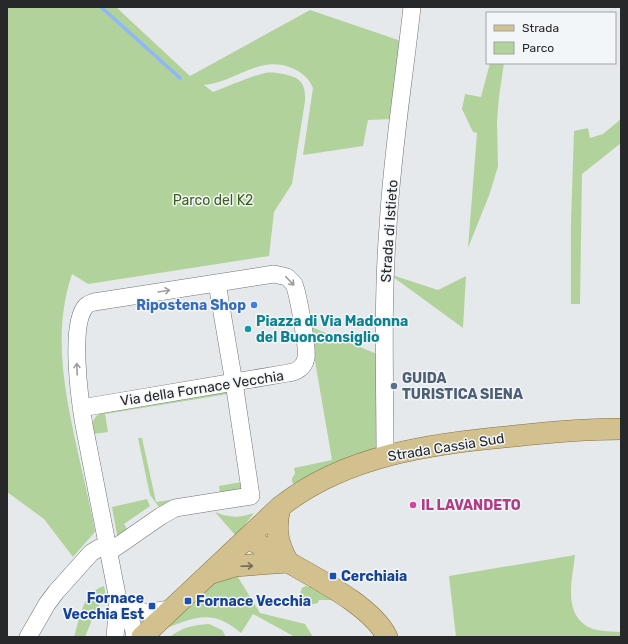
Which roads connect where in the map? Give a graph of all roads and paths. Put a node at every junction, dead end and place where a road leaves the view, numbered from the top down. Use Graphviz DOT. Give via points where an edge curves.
graph roads {
  1 [pos="412,7"];
  2 [pos="218,289"];
  3 [pos="82,408"];
  4 [pos="621,429"];
  5 [pos="385,456"];
  6 [pos="280,507"];
  7 [pos="248,538"];
  8 [pos="109,550"];
  9 [pos="288,562"];
  10 [pos="209,574"];
  11 [pos="118,600"];
  12 [pos="173,608"];
  13 [pos="116,620"];
  14 [pos="28,637"];
  15 [pos="114,637"];
  16 [pos="126,637"];
  17 [pos="135,637"];
  18 [pos="142,637"];
  19 [pos="387,637"];
  1 -- 5 [label="street, Strada di Istieto" via="387,228 384,327"];
  2 -- 8 [label="street" via="251,496 175,508"];
  3 -- 3 [label="street, Via della Fornace Vecchia, one-way" via="77,373 78,340 83,312 90,303 274,274 286,277 294,284 306,350 304,362 298,370"];
  3 -- 8 [label="street, Via della Fornace Vecchia"];
  4 -- 5 [label="main road, Strada Cassia Sud" via="480,439"];
  5 -- 6 [label="main road, Strada Cassia Sud" via="328,478"];
  6 -- 7 [label="main road, Strada Cassia Sud"];
  6 -- 9 [label="main road" via="277,537"];
  7 -- 9 [label="main road"];
  7 -- 10 [label="main road, Strada Cassia Sud"];
  8 -- 11 [label="street, Via della Fornace Vecchia"];
  8 -- 14 [label="street" via="99,548 91,553 47,604"];
  10 -- 9 [label="main road, one-way" via="235,566"];
  9 -- 19 [label="main road" via="357,605 379,625"];
  10 -- 12 [label="main road, Strada Cassia Sud"];
  11 -- 12 [label="street" via="130,609 143,612"];
  11 -- 13 [label="street, Via della Fornace Vecchia"];
  11 -- 17 [label="street, Via della Fornace Vecchia" via="130,619"];
  12 -- 18 [label="main road, Strada Cassia Sud"];
  13 -- 15 [label="street, Via della Fornace Vecchia"];
  13 -- 16 [label="street"];
}
